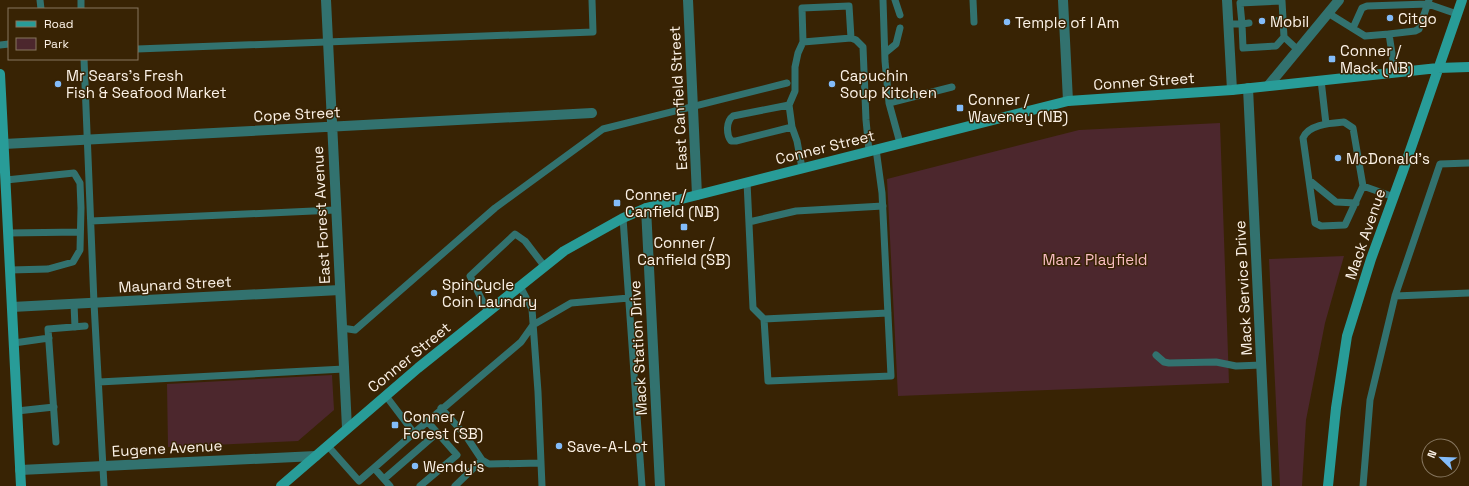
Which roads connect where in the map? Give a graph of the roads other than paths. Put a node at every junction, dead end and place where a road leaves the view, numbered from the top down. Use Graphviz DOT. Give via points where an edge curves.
graph roads {
  1 [pos="326,0"];
  2 [pos="592,0"];
  3 [pos="688,0"];
  4 [pos="883,0"];
  5 [pos="895,0"];
  6 [pos="973,0"];
  7 [pos="1063,0"];
  8 [pos="1226,0"];
  9 [pos="1339,0"];
  10 [pos="1462,0"];
  11 [pos="1428,2"];
  12 [pos="1328,13"];
  13 [pos="900,14"];
  14 [pos="1457,14"];
  15 [pos="1284,20"];
  16 [pos="1274,21"];
  17 [pos="974,22"];
  18 [pos="1245,23"];
  19 [pos="1228,24"];
  20 [pos="900,28"];
  21 [pos="1353,28"];
  22 [pos="1389,34"];
  23 [pos="1284,37"];
  24 [pos="851,38"];
  25 [pos="328,42"];
  26 [pos="803,42"];
  27 [pos="138,50"];
  28 [pos="1298,50"];
  29 [pos="885,53"];
  30 [pos="84,60"];
  31 [pos="1469,67"];
  32 [pos="1438,68"];
  33 [pos="1395,73"];
  34 [pos="0,74"];
  35 [pos="1321,80"];
  36 [pos="787,83"];
  37 [pos="1268,86"];
  38 [pos="952,87"];
  39 [pos="1248,88"];
  40 [pos="1232,90"];
  41 [pos="1068,101"];
  42 [pos="889,103"];
  43 [pos="789,105"];
  44 [pos="693,108"];
  45 [pos="592,113"];
  46 [pos="1326,124"];
  47 [pos="332,127"];
  48 [pos="792,128"];
  49 [pos="87,140"];
  50 [pos="900,143"];
  51 [pos="4,144"];
  52 [pos="872,150"];
  53 [pos="1469,163"];
  54 [pos="802,168"];
  55 [pos="6,180"];
  56 [pos="1309,180"];
  57 [pos="747,182"];
  58 [pos="1363,186"];
  59 [pos="697,195"];
  60 [pos="1394,197"];
  61 [pos="1356,203"];
  62 [pos="883,206"];
  63 [pos="646,208"];
  64 [pos="335,210"];
  65 [pos="623,218"];
  66 [pos="90,221"];
  67 [pos="749,222"];
  68 [pos="80,232"];
  69 [pos="8,233"];
  70 [pos="545,267"];
  71 [pos="10,270"];
  72 [pos="520,286"];
  73 [pos="340,290"];
  74 [pos="1469,293"];
  75 [pos="1395,296"];
  76 [pos="629,298"];
  77 [pos="94,303"];
  78 [pos="74,304"];
  79 [pos="12,307"];
  80 [pos="488,312"];
  81 [pos="888,313"];
  82 [pos="764,319"];
  83 [pos="533,325"];
  84 [pos="85,326"];
  85 [pos="75,327"];
  86 [pos="342,328"];
  87 [pos="49,338"];
  88 [pos="14,343"];
  89 [pos="1156,355"];
  90 [pos="1262,365"];
  91 [pos="344,369"];
  92 [pos="99,382"];
  93 [pos="386,396"];
  94 [pos="54,407"];
  95 [pos="441,408"];
  96 [pos="17,410"];
  97 [pos="427,421"];
  98 [pos="347,428"];
  99 [pos="414,433"];
  100 [pos="437,433"];
  101 [pos="56,442"];
  102 [pos="327,445"];
  103 [pos="316,456"];
  104 [pos="482,460"];
  105 [pos="541,463"];
  106 [pos="103,466"];
  107 [pos="374,468"];
  108 [pos="20,470"];
  109 [pos="384,479"];
  110 [pos="362,483"];
  111 [pos="21,486"];
  112 [pos="104,486"];
  113 [pos="281,486"];
  114 [pos="390,486"];
  115 [pos="420,486"];
  116 [pos="455,486"];
  117 [pos="542,486"];
  118 [pos="642,486"];
  119 [pos="660,486"];
  120 [pos="1267,486"];
  121 [pos="1328,486"];
  122 [pos="1364,486"];
  1 -- 25 [label="street, East Forest Avenue"];
  2 -- 25 [label="lane" via="593,32"];
  3 -- 44 [label="street, East Canfield Street"];
  4 -- 29 [label="lane"];
  5 -- 13 [label="lane"];
  6 -- 17 [label="lane"];
  7 -- 41 [label="street"];
  8 -- 19 [label="street"];
  9 -- 12 [label="street"];
  10 -- 14 [label="main road, Mack Avenue"];
  11 -- 14 [label="lane"];
  11 -- 21 [label="lane" via="1367,6 1362,8"];
  11 -- 22 [label="lane" via="1416,31"];
  12 -- 21 [label="lane"];
  12 -- 28 [label="street"];
  14 -- 32 [label="main road, Mack Avenue"];
  15 -- 16 [label="lane"];
  15 -- 18 [label="lane" via="1282,1 1240,3"];
  15 -- 23 [label="lane"];
  18 -- 19 [label="lane"];
  18 -- 23 [label="lane" via="1243,48 1276,46"];
  19 -- 40 [label="street"];
  20 -- 29 [label="lane" via="896,44"];
  21 -- 22 [label="lane" via="1365,36"];
  22 -- 33 [label="lane"];
  23 -- 28 [label="lane"];
  24 -- 26 [label="lane"];
  24 -- 26 [label="lane" via="849,6 802,8"];
  24 -- 52 [label="lane" via="863,47 866,120"];
  25 -- 27 [label="lane"];
  25 -- 47 [label="street, East Forest Avenue"];
  26 -- 43 [label="lane" via="795,67 796,91"];
  28 -- 37 [label="street"];
  29 -- 42 [label="lane"];
  30 -- 49 [label="lane"];
  31 -- 32 [label="main road, Conner Street"];
  32 -- 33 [label="main road, Conner Street"];
  32 -- 60 [label="main road, Mack Avenue"];
  33 -- 35 [label="main road, Conner Street"];
  34 -- 51 [label="main road"];
  35 -- 37 [label="main road, Conner Street"];
  35 -- 46 [label="lane"];
  36 -- 44 [label="lane"];
  37 -- 39 [label="main road, Conner Street"];
  38 -- 42 [label="lane"];
  39 -- 40 [label="main road, Conner Street"];
  39 -- 90 [label="street, Mack Service Drive"];
  40 -- 41 [label="main road, Conner Street"];
  41 -- 50 [label="main road, Conner Street"];
  42 -- 50 [label="lane"];
  43 -- 48 [label="lane"];
  43 -- 48 [label="lane" via="733,116 728,122 729,137 736,141"];
  44 -- 59 [label="street, East Canfield Street"];
  44 -- 86 [label="lane" via="603,130 495,208 355,330"];
  45 -- 47 [label="street, Cope Street"];
  46 -- 56 [label="lane" via="1308,131 1303,138"];
  46 -- 58 [label="lane" via="1344,122 1353,128"];
  47 -- 49 [label="street, Cope Street"];
  47 -- 64 [label="street, East Forest Avenue"];
  48 -- 54 [label="lane"];
  49 -- 51 [label="street, Cope Street"];
  49 -- 66 [label="lane"];
  50 -- 52 [label="main road, Conner Street"];
  51 -- 55 [label="main road"];
  52 -- 54 [label="main road, Conner Street"];
  52 -- 62 [label="lane"];
  53 -- 75 [label="lane" via="1440,164"];
  54 -- 57 [label="main road, Conner Street"];
  55 -- 68 [label="lane" via="74,173 80,183"];
  55 -- 69 [label="main road"];
  56 -- 61 [label="lane" via="1336,202"];
  56 -- 61 [label="lane" via="1315,223 1321,226 1345,225"];
  57 -- 59 [label="main road, Conner Street"];
  57 -- 67 [label="lane"];
  58 -- 60 [label="lane"];
  58 -- 61 [label="lane"];
  59 -- 63 [label="main road, Conner Street"];
  60 -- 121 [label="main road, Mack Avenue" via="1371,259 1348,336 1336,408"];
  62 -- 67 [label="lane" via="796,211"];
  62 -- 81 [label="lane"];
  63 -- 65 [label="main road, Conner Street"];
  63 -- 119 [label="street, Mack Station Drive"];
  64 -- 66 [label="lane"];
  64 -- 73 [label="street, East Forest Avenue"];
  65 -- 70 [label="main road, Conner Street" via="564,251"];
  65 -- 76 [label="lane"];
  66 -- 77 [label="lane"];
  67 -- 82 [label="lane" via="753,308"];
  68 -- 69 [label="lane"];
  68 -- 71 [label="lane" via="80,250 73,262 48,268"];
  69 -- 71 [label="main road"];
  70 -- 72 [label="main road, Conner Street"];
  70 -- 80 [label="lane" via="525,241 515,234 470,276"];
  71 -- 79 [label="main road"];
  72 -- 80 [label="main road, Conner Street"];
  72 -- 83 [label="lane" via="532,309"];
  73 -- 77 [label="street, Maynard Street"];
  73 -- 86 [label="street, East Forest Avenue"];
  74 -- 75 [label="lane"];
  75 -- 122 [label="lane" via="1370,400"];
  76 -- 83 [label="lane" via="571,303"];
  76 -- 118 [label="lane"];
  77 -- 78 [label="street, Maynard Street"];
  77 -- 92 [label="lane"];
  78 -- 79 [label="street, Maynard Street"];
  78 -- 85 [label="lane"];
  79 -- 88 [label="main road"];
  80 -- 93 [label="main road, Conner Street"];
  81 -- 82 [label="lane"];
  81 -- 82 [label="lane" via="891,376 768,381"];
  83 -- 95 [label="lane" via="521,342"];
  83 -- 105 [label="lane"];
  84 -- 85 [label="lane"];
  85 -- 87 [label="lane" via="48,330"];
  86 -- 91 [label="street, East Forest Avenue"];
  87 -- 88 [label="lane"];
  87 -- 94 [label="lane"];
  88 -- 96 [label="main road"];
  89 -- 90 [label="lane" via="1169,363 1216,362 1236,366"];
  90 -- 120 [label="street, Mack Service Drive"];
  91 -- 92 [label="lane"];
  91 -- 98 [label="street, East Forest Avenue"];
  92 -- 106 [label="lane"];
  93 -- 98 [label="main road, Conner Street"];
  93 -- 99 [label="lane"];
  94 -- 96 [label="lane"];
  94 -- 101 [label="lane"];
  95 -- 97 [label="lane"];
  95 -- 104 [label="lane" via="466,436"];
  96 -- 108 [label="main road"];
  97 -- 99 [label="lane"];
  97 -- 100 [label="lane"];
  98 -- 102 [label="main road, Conner Street"];
  99 -- 107 [label="lane"];
  100 -- 109 [label="lane"];
  100 -- 115 [label="lane" via="457,455"];
  102 -- 103 [label="main road, Conner Street"];
  102 -- 110 [label="lane"];
  103 -- 106 [label="street, Eugene Avenue"];
  103 -- 113 [label="main road, Conner Street"];
  104 -- 105 [label="lane" via="489,464"];
  104 -- 116 [label="lane"];
  105 -- 117 [label="lane"];
  106 -- 108 [label="street, Eugene Avenue"];
  106 -- 112 [label="lane"];
  107 -- 109 [label="lane"];
  107 -- 110 [label="lane"];
  108 -- 111 [label="main road"];
  109 -- 114 [label="lane"];
}
